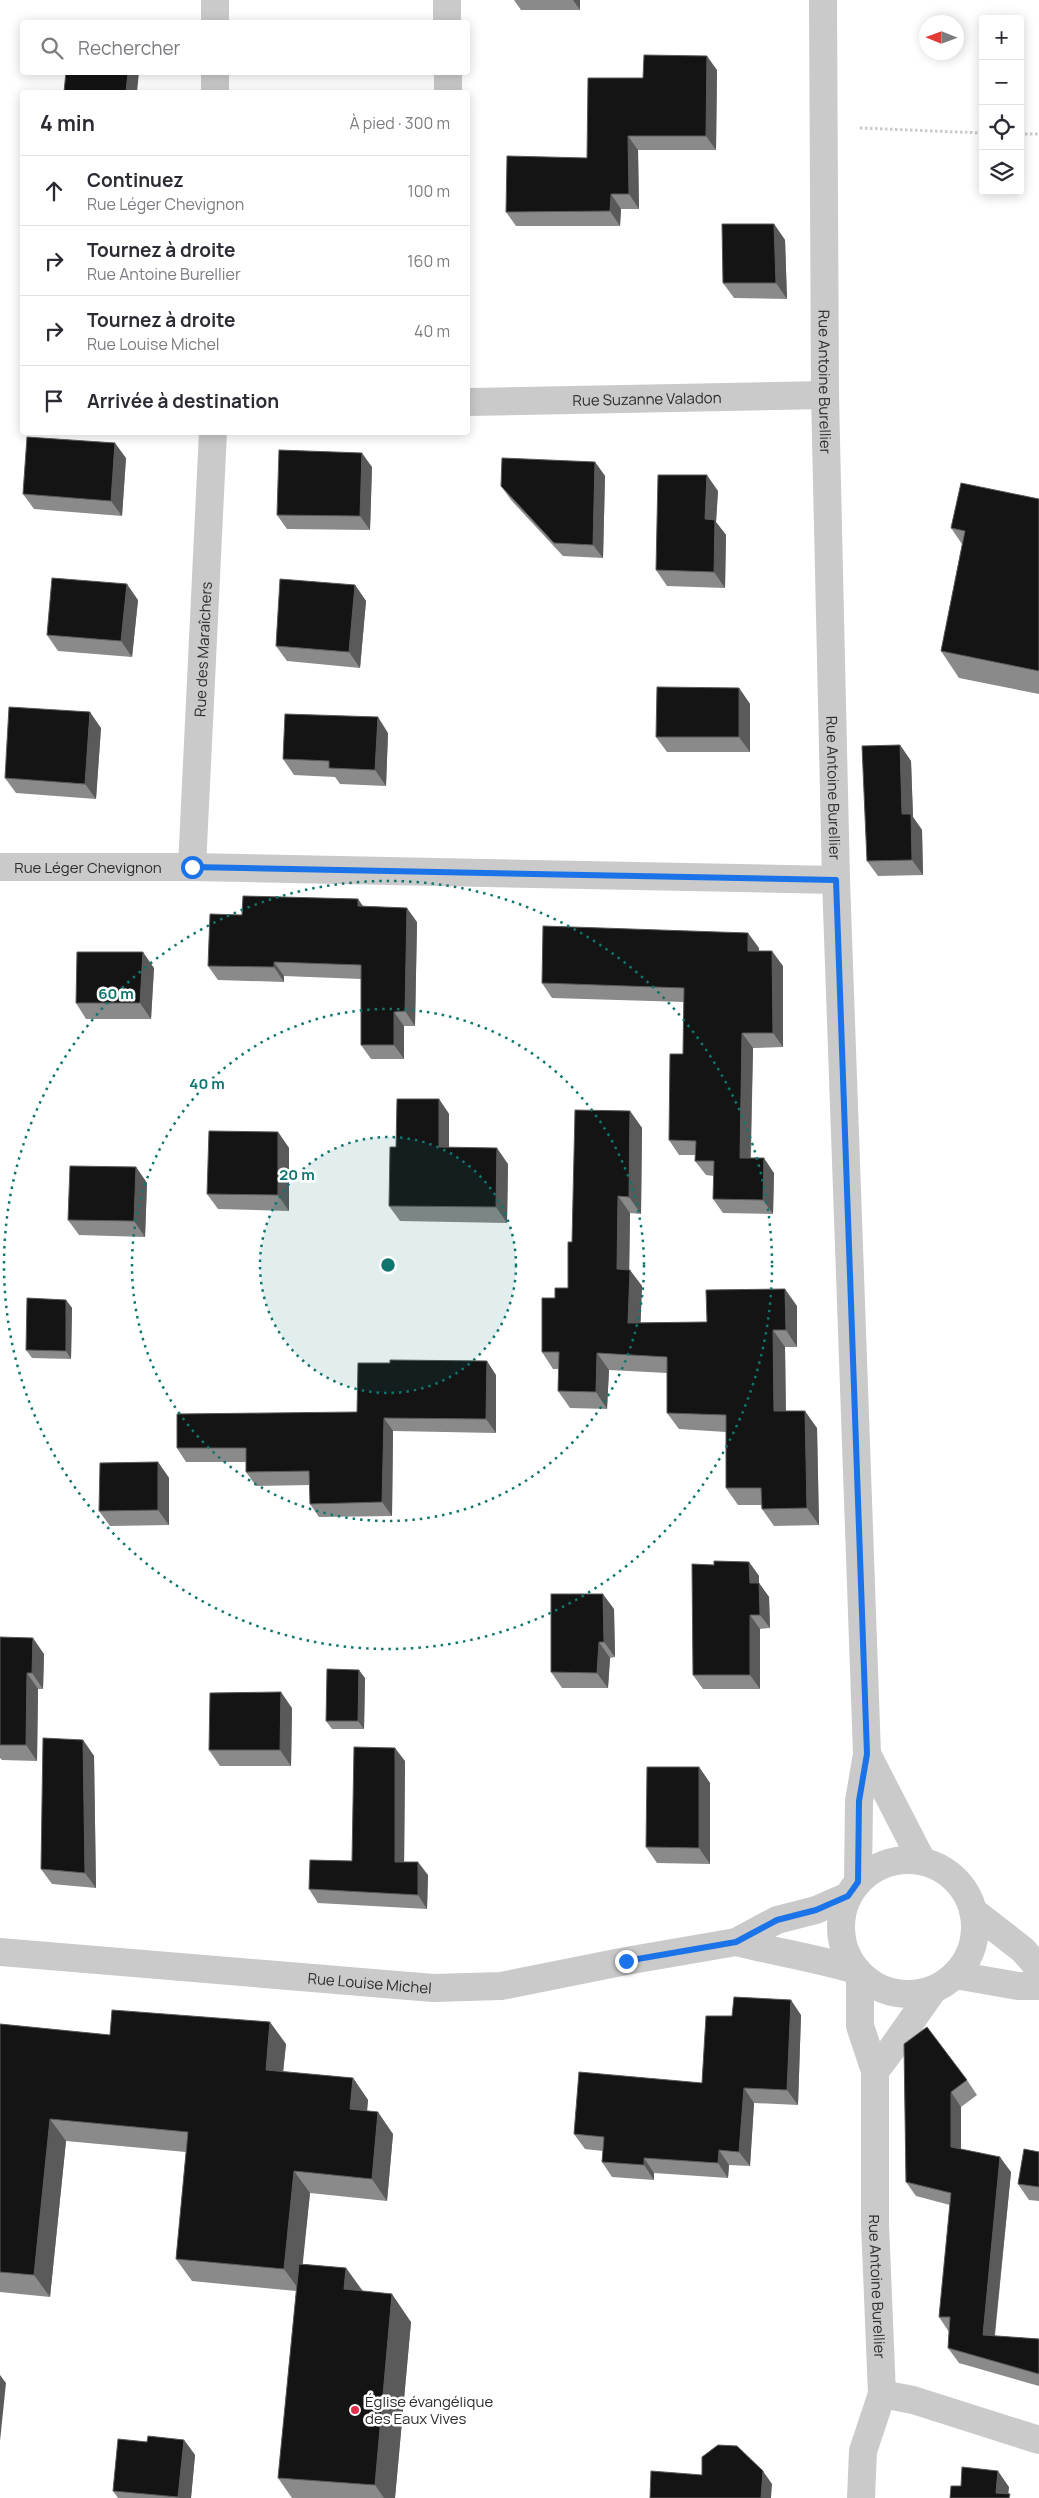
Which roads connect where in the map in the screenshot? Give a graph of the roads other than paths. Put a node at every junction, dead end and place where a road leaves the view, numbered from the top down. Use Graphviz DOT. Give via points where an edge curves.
graph roads {
  1 [pos="215,0"];
  2 [pos="447,0"];
  3 [pos="823,0"];
  4 [pos="215,20"];
  5 [pos="447,20"];
  6 [pos="215,75"];
  7 [pos="448,75"];
  8 [pos="215,90"];
  9 [pos="448,90"];
  10 [pos="825,395"];
  11 [pos="470,402"];
  12 [pos="213,435"];
  13 [pos="0,867"];
  14 [pos="192,867"];
  15 [pos="836,880"];
  16 [pos="867,1754"];
  17 [pos="922,1861"];
  18 [pos="853,1889"];
  19 [pos="973,1911"];
  20 [pos="736,1942"];
  21 [pos="0,1952"];
  22 [pos="1039,1968"];
  23 [pos="858,1972"];
  24 [pos="945,1982"];
  25 [pos="1039,1986"];
  26 [pos="875,2071"];
  27 [pos="882,2394"];
  28 [pos="1039,2440"];
  29 [pos="861,2498"];
  1 -- 4 [label="street"];
  2 -- 5 [label="street"];
  3 -- 10 [label="street, Rue Antoine Burellier"];
  6 -- 8 [label="street"];
  7 -- 9 [label="street"];
  10 -- 11 [label="street, Rue Suzanne Valadon"];
  10 -- 15 [label="street, Rue Antoine Burellier"];
  12 -- 14 [label="street, Rue des Maraîchers"];
  13 -- 14 [label="street, Rue Léger Chevignon"];
  14 -- 15 [label="street, Rue Léger Chevignon"];
  15 -- 16 [label="street, Rue Antoine Burellier"];
  16 -- 17 [label="street, Rue Antoine Burellier"];
  16 -- 18 [label="street, Rue Antoine Burellier" via="859,1801"];
  17 -- 18 [label="street" via="894,1861 868,1872"];
  17 -- 19 [label="street" via="936,1866 954,1879"];
  18 -- 20 [label="street, Rue Louise Michel" via="816,1910 777,1920"];
  18 -- 23 [label="street" via="842,1914 840,1934 845,1953"];
  19 -- 22 [label="street" via="1023,1950"];
  19 -- 24 [label="street" via="975,1924 970,1951"];
  20 -- 21 [label="street, Rue Louise Michel" via="501,1986 433,1988"];
  20 -- 23 [label="street, Rue Louise Michel" via="778,1953 818,1958"];
  23 -- 24 [label="street" via="870,1983 895,1993 921,1993"];
  23 -- 26 [label="street, Rue Antoine Burellier" via="860,2026"];
  24 -- 25 [label="street"];
  24 -- 26 [label="street" via="910,2021 897,2044"];
  26 -- 27 [label="street, Rue Antoine Burellier" via="875,2224"];
  27 -- 28 [label="street" via="913,2400"];
  27 -- 29 [label="street, Rue Antoine Burellier" via="863,2452"];
}
